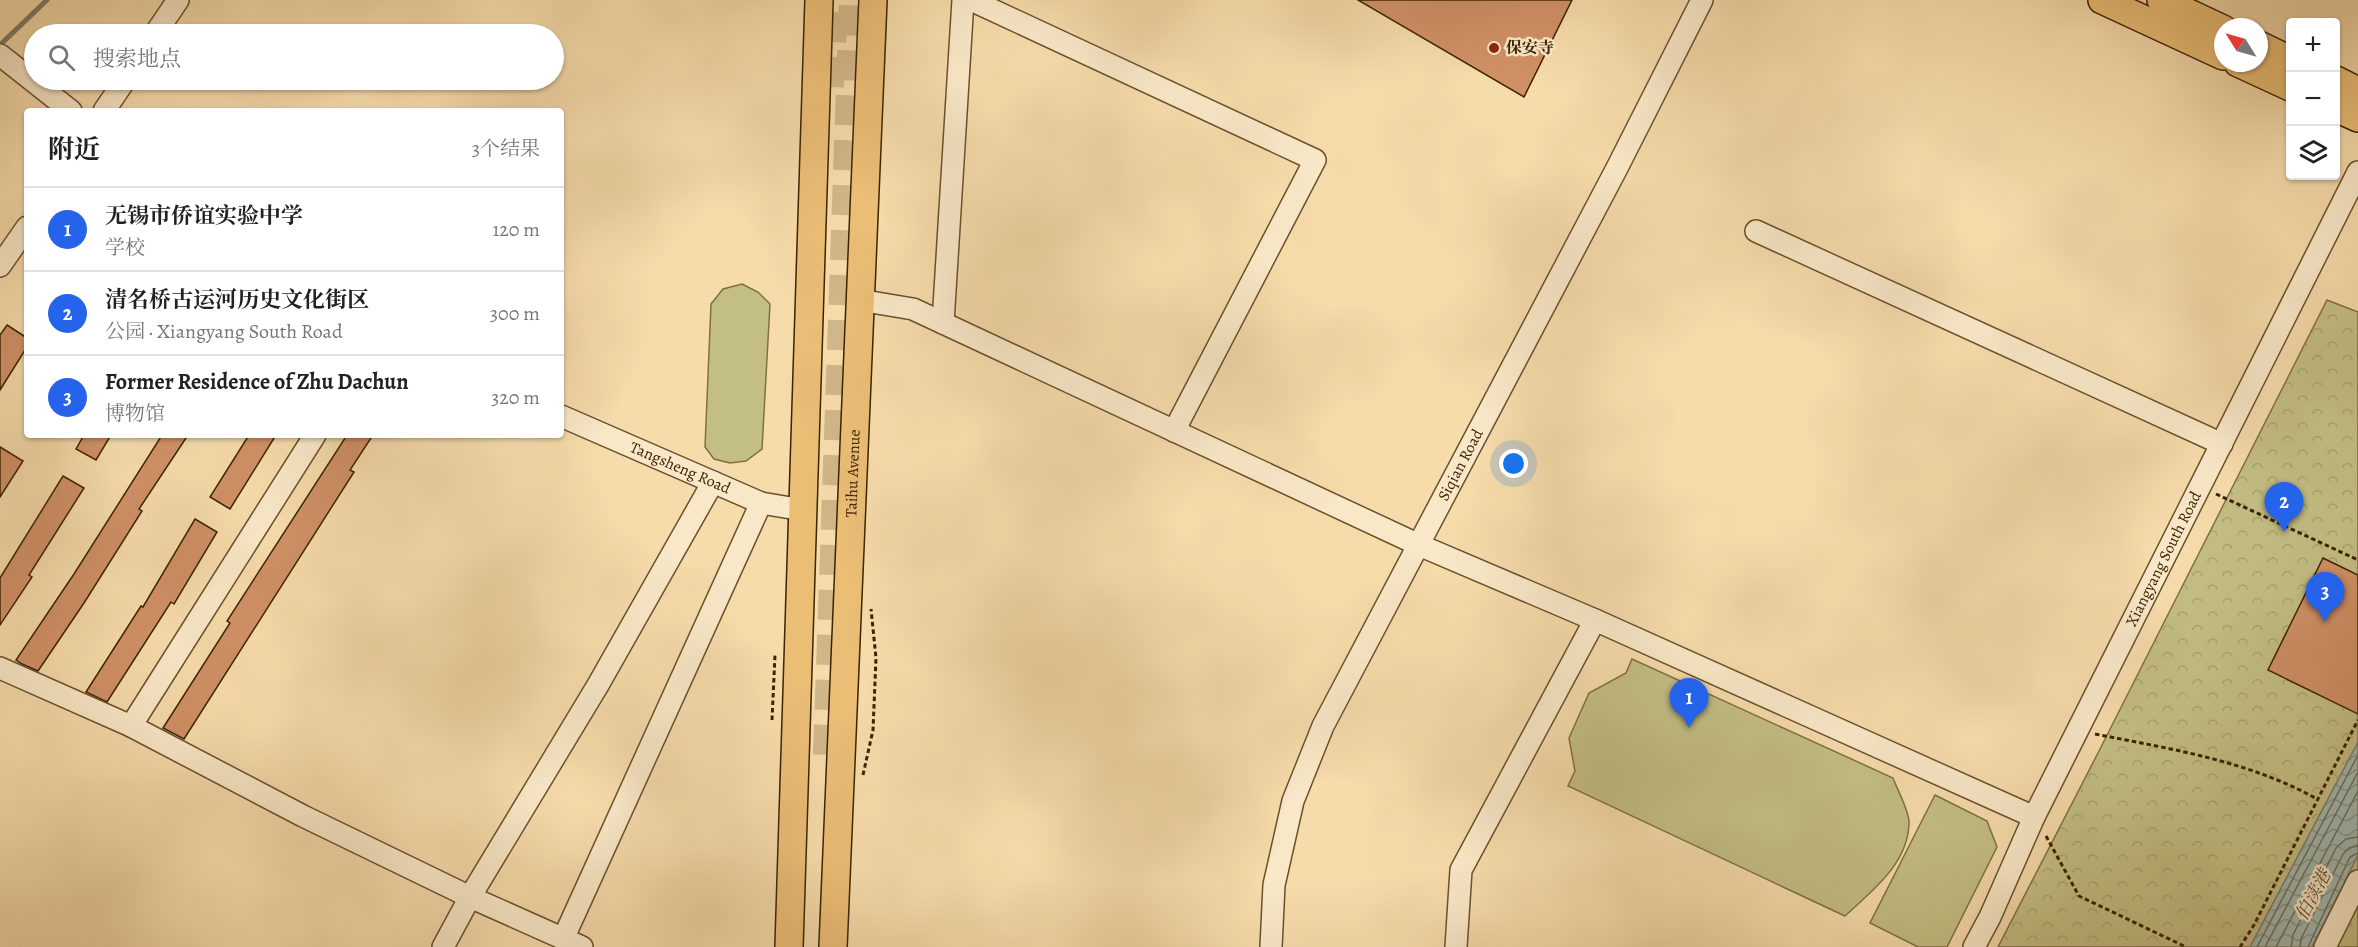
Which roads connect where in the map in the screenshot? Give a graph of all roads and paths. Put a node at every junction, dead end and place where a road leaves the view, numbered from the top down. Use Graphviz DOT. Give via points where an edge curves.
graph roads {
  1 [pos="178,0"];
  2 [pos="819,0"];
  3 [pos="873,0"];
  4 [pos="963,0"];
  5 [pos="971,0"];
  6 [pos="1702,0"];
  7 [pos="2102,0"];
  8 [pos="2160,0"];
  9 [pos="162,24"];
  10 [pos="2214,25"];
  11 [pos="2268,49"];
  12 [pos="2214,52"];
  13 [pos="2286,58"];
  14 [pos="7,61"];
  15 [pos="2258,72"];
  16 [pos="24,74"];
  17 [pos="2340,82"];
  18 [pos="2286,85"];
  19 [pos="44,90"];
  20 [pos="118,90"];
  21 [pos="2358,91"];
  22 [pos="67,108"];
  23 [pos="106,108"];
  24 [pos="2340,110"];
  25 [pos="2358,118"];
  26 [pos="2358,172"];
  27 [pos="24,231"];
  28 [pos="1756,231"];
  29 [pos="0,266"];
  30 [pos="861,302"];
  31 [pos="943,323"];
  32 [pos="564,417"];
  33 [pos="1174,431"];
  34 [pos="313,438"];
  35 [pos="2222,444"];
  36 [pos="713,482"];
  37 [pos="2201,487"];
  38 [pos="761,503"];
  39 [pos="803,510"];
  40 [pos="1419,545"];
  41 [pos="2358,560"];
  42 [pos="1595,620"];
  43 [pos="0,668"];
  44 [pos="2358,720"];
  45 [pos="131,726"];
  46 [pos="2078,731"];
  47 [pos="2317,799"];
  48 [pos="2034,817"];
  49 [pos="2358,881"];
  50 [pos="470,897"];
  51 [pos="573,942"];
  52 [pos="442,947"];
  53 [pos="789,947"];
  54 [pos="833,947"];
  55 [pos="1271,947"];
  56 [pos="1456,947"];
  57 [pos="1974,947"];
  58 [pos="2186,947"];
  59 [pos="2240,947"];
  60 [pos="2325,947"];
  1 -- 9 [label="street"];
  2 -- 39 [label="main road"];
  3 -- 30 [label="main road, Taihu Avenue"];
  4 -- 31 [label="street"];
  5 -- 33 [label="street" via="1315,160"];
  6 -- 40 [label="street, Siqian Road"];
  7 -- 12 [label="main road"];
  8 -- 10 [label="main road"];
  11 -- 13 [label="main road"];
  14 -- 16 [label="street"];
  15 -- 18 [label="main road"];
  17 -- 21 [label="main road"];
  19 -- 22 [label="street"];
  20 -- 23 [label="street"];
  24 -- 25 [label="main road"];
  26 -- 35 [label="street, Xiangyang South Road"];
  27 -- 29 [label="street"];
  28 -- 35 [label="street"];
  30 -- 31 [label="street" via="913,309"];
  30 -- 54 [label="main road, Taihu Avenue"];
  31 -- 33 [label="street"];
  32 -- 36 [label="street, Tangsheng Road"];
  33 -- 40 [label="street"];
  34 -- 45 [label="street"];
  35 -- 37 [label="street, Xiangyang South Road"];
  36 -- 38 [label="street, Tangsheng Road"];
  36 -- 50 [label="street" via="598,685"];
  37 -- 41 [label="path"];
  37 -- 46 [label="street, Xiangyang South Road"];
  38 -- 39 [label="street, Tangsheng Road"];
  38 -- 51 [label="street"];
  39 -- 53 [label="main road"];
  40 -- 42 [label="street"];
  40 -- 55 [label="street, Siqian Road" via="1323,726 1293,801 1274,885"];
  42 -- 48 [label="street"];
  42 -- 56 [label="street" via="1461,870"];
  43 -- 45 [label="street"];
  44 -- 47 [label="path"];
  45 -- 50 [label="street"];
  46 -- 47 [label="path" via="2234,764 2286,782"];
  46 -- 48 [label="street, Xiangyang South Road"];
  47 -- 59 [label="path"];
  48 -- 57 [label="street, Xiangyang South Road"];
  48 -- 58 [label="path" via="2079,896"];
  49 -- 60 [label="street"];
  50 -- 51 [label="street"];
  50 -- 52 [label="street"];
}
